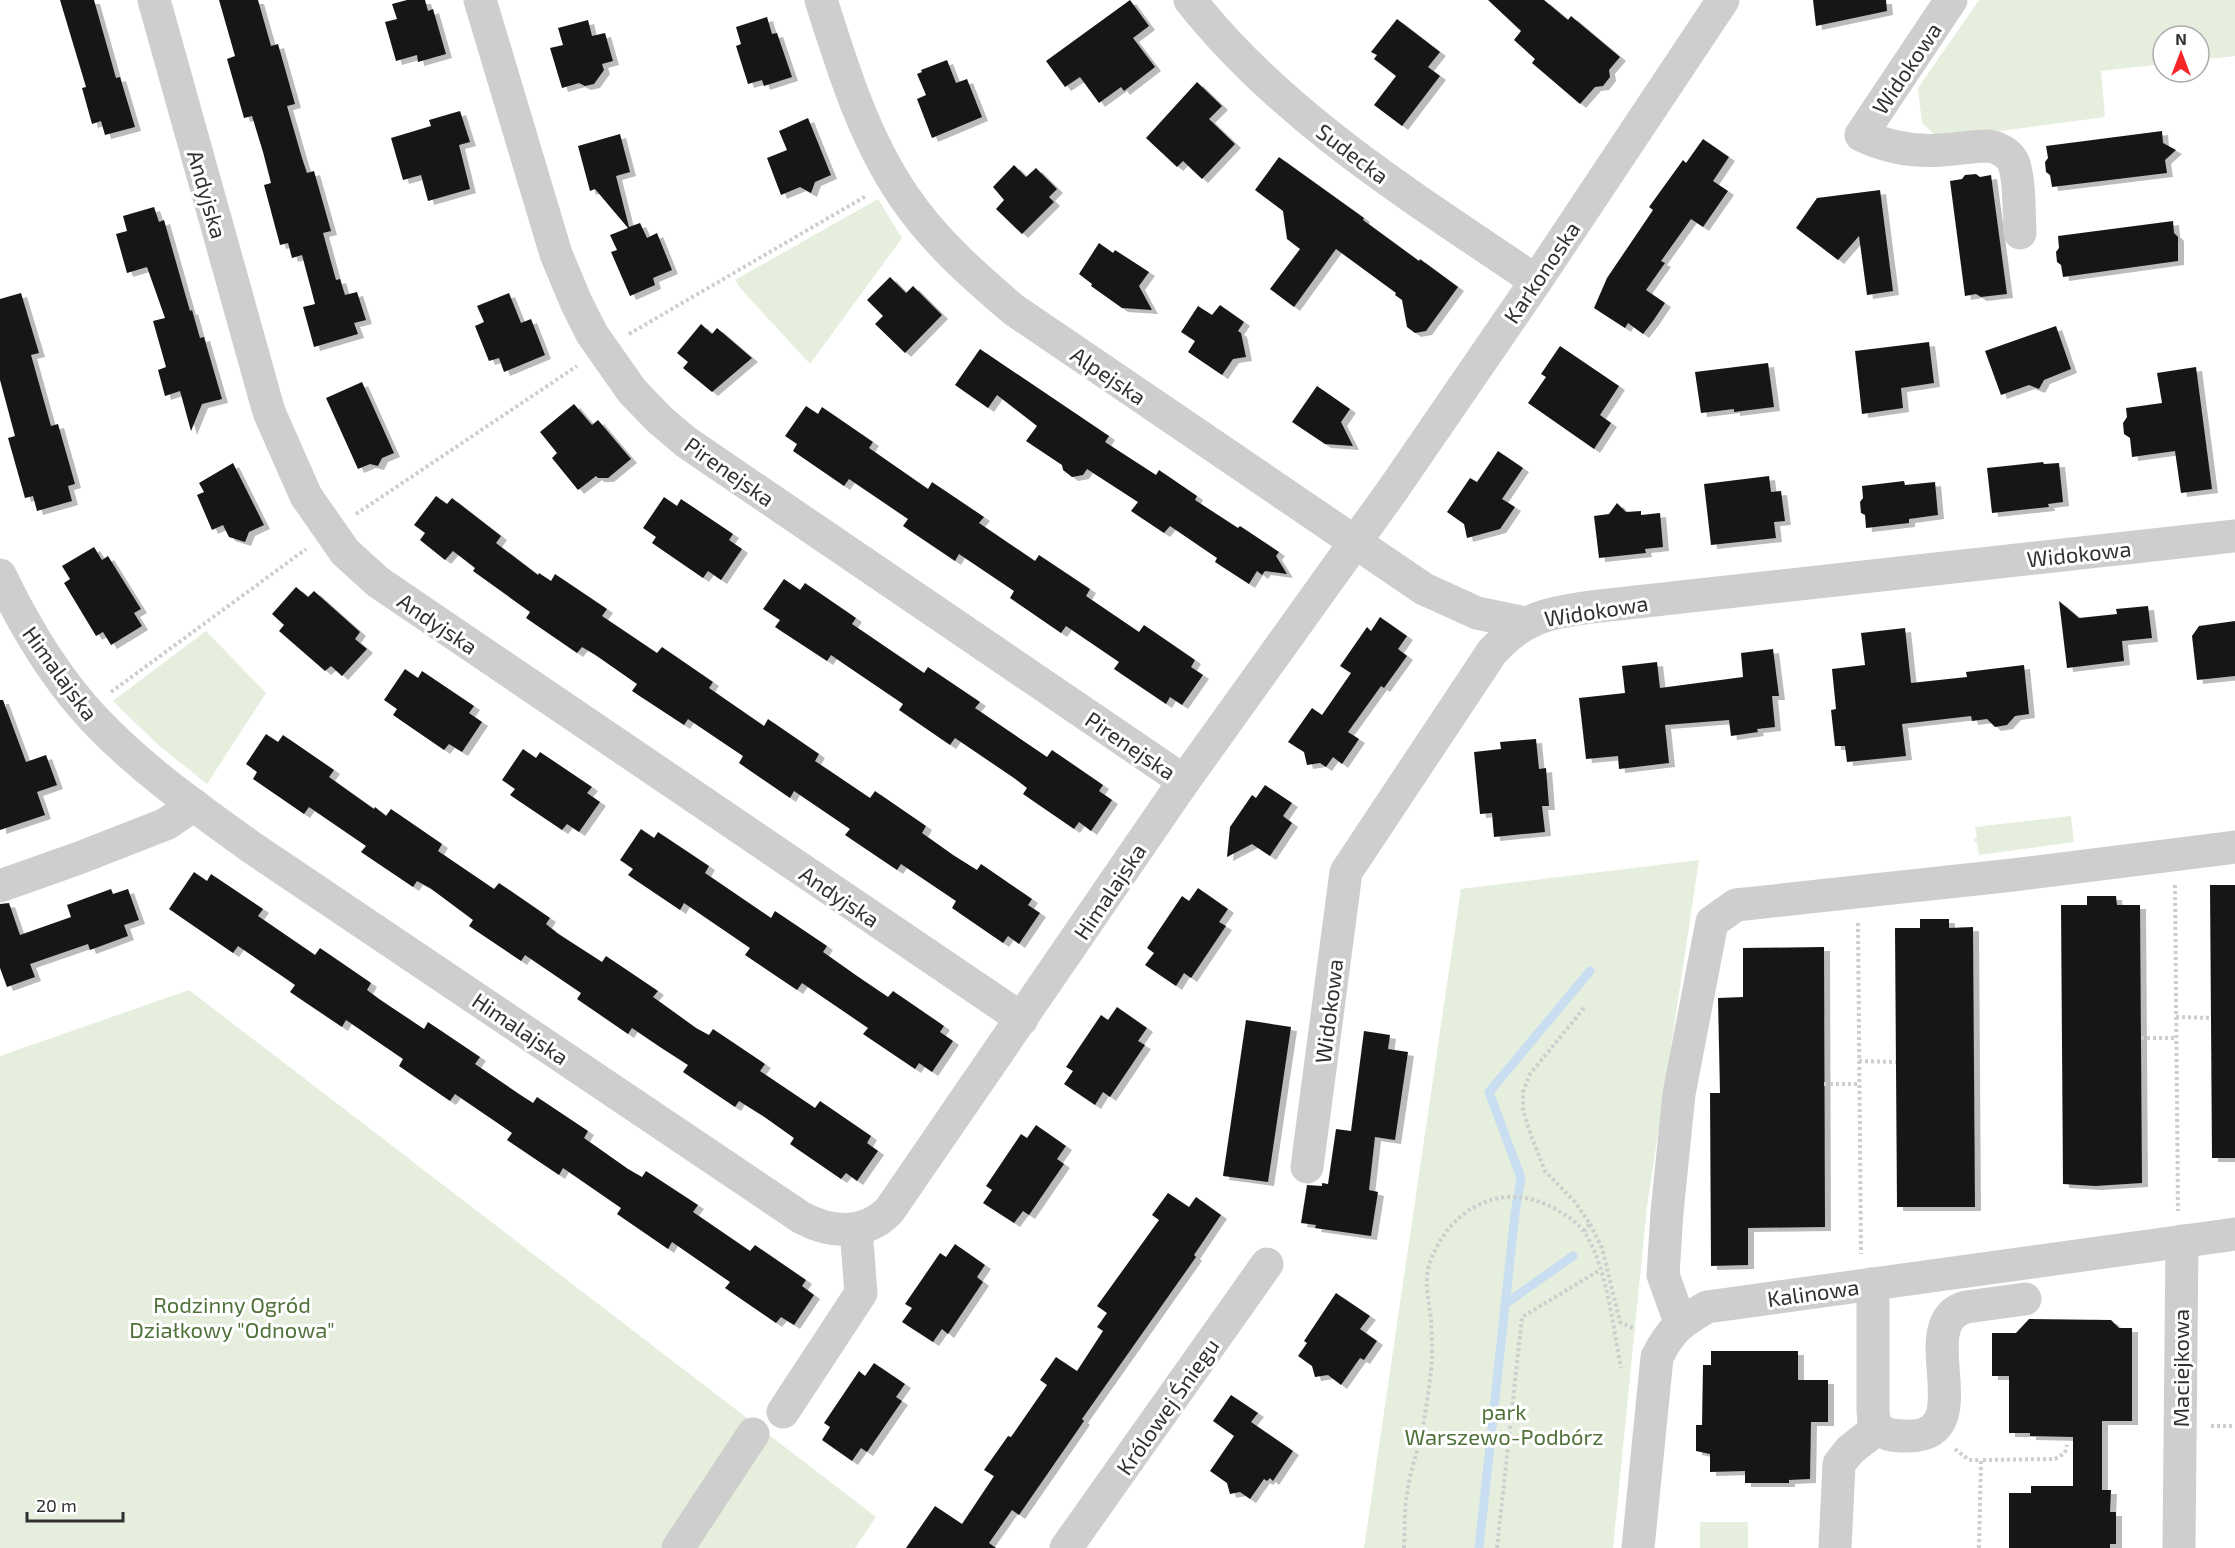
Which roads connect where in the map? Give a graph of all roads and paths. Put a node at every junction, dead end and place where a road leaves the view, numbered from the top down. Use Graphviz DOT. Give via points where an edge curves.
graph roads {
  1 [pos="154,0"];
  2 [pos="480,0"];
  3 [pos="821,0"];
  4 [pos="1190,0"];
  5 [pos="1951,0"];
  6 [pos="1708,5"];
  7 [pos="894,180"];
  8 [pos="2020,233"];
  9 [pos="1536,281"];
  10 [pos="602,349"];
  11 [pos="329,531"];
  12 [pos="2235,536"];
  13 [pos="1355,542"];
  14 [pos="0,575"];
  15 [pos="1525,623"];
  16 [pos="87,711"];
  17 [pos="1184,781"];
  18 [pos="194,805"];
  19 [pos="2235,847"];
  20 [pos="2175,855"];
  21 [pos="0,885"];
  22 [pos="1857,892"];
  23 [pos="1584,1008"];
  24 [pos="2176,1017"];
  25 [pos="1022,1018"];
  26 [pos="2211,1018"];
  27 [pos="2141,1038"];
  28 [pos="2176,1038"];
  29 [pos="1859,1061"];
  30 [pos="1896,1062"];
  31 [pos="1824,1084"];
  32 [pos="1859,1084"];
  33 [pos="1307,1167"];
  34 [pos="1590,1224"];
  35 [pos="2180,1226"];
  36 [pos="856,1229"];
  37 [pos="1584,1231"];
  38 [pos="2235,1234"];
  39 [pos="1267,1264"];
  40 [pos="1600,1270"];
  41 [pos="1866,1271"];
  42 [pos="2025,1299"];
  43 [pos="1680,1322"];
  44 [pos="1638,1330"];
  45 [pos="1623,1375"];
  46 [pos="783,1412"];
  47 [pos="2208,1426"];
  48 [pos="2235,1426"];
  49 [pos="1878,1428"];
  50 [pos="753,1434"];
  51 [pos="2067,1445"];
  52 [pos="678,1548"];
  53 [pos="1066,1548"];
  54 [pos="1404,1548"];
  55 [pos="1497,1548"];
  56 [pos="1638,1548"];
  57 [pos="1835,1548"];
  58 [pos="1979,1548"];
  59 [pos="2179,1548"];
  1 -- 11 [label="street, Andyjska" via="269,412 306,496"];
  2 -- 10 [label="street, Pirenejska" via="556,254"];
  3 -- 7 [label="street, Alpejska" via="847,82"];
  4 -- 9 [label="street, Sudecka" via="1288,103 1389,181"];
  5 -- 8 [label="street, Widokowa" via="1861,135 1875,142 1917,150 1991,146 2002,151 2012,159 2016,171"];
  6 -- 9 [label="street, Karkonoska"];
  7 -- 10 [label="path"];
  7 -- 13 [label="street, Alpejska" via="949,252 1014,310"];
  9 -- 13 [label="street, Karkonoska"];
  10 -- 11 [label="path"];
  10 -- 17 [label="street, Pirenejska" via="632,391 686,442"];
  11 -- 16 [label="path"];
  11 -- 25 [label="street, Andyjska" via="345,552 378,582"];
  12 -- 15 [label="street, Widokowa" via="1591,607"];
  13 -- 15 [label="street, Alpejska" via="1424,589 1477,613"];
  13 -- 17 [label="street, Himalajska"];
  14 -- 16 [label="street, Himalajska" via="26,625"];
  15 -- 33 [label="street, Widokowa" via="1492,652 1346,872"];
  16 -- 18 [label="street, Himalajska" via="132,755"];
  17 -- 25 [label="street, Himalajska"];
  18 -- 21 [label="street" via="166,824"];
  18 -- 36 [label="street, Himalajska" via="802,1218 819,1226"];
  19 -- 20 [label="street"];
  20 -- 22 [label="street"];
  20 -- 24 [label="path"];
  22 -- 29 [label="path"];
  22 -- 43 [label="street" via="1736,906 1712,922 1679,1094 1667,1212 1663,1275"];
  23 -- 34 [label="path" via="1530,1074 1523,1092 1523,1109 1545,1171"];
  24 -- 26 [label="path"];
  24 -- 28 [label="path"];
  25 -- 36 [label="street, Himalajska" via="889,1211 871,1226"];
  27 -- 28 [label="path"];
  28 -- 35 [label="path"];
  29 -- 30 [label="path"];
  29 -- 32 [label="path"];
  31 -- 32 [label="path"];
  32 -- 41 [label="path"];
  34 -- 37 [label="path"];
  34 -- 44 [label="path" via="1602,1248 1620,1322"];
  35 -- 38 [label="street"];
  35 -- 41 [label="street, Kalinowa"];
  35 -- 59 [label="street, Maciejkowa"];
  36 -- 46 [label="street" via="861,1293"];
  37 -- 40 [label="path"];
  37 -- 54 [label="path" via="1548,1204 1528,1197 1507,1196 1469,1211 1451,1224 1438,1244 1428,1267 1426,1292 1432,1360 1422,1432 1407,1492"];
  39 -- 53 [label="street, Królowej Śniegu"];
  40 -- 45 [label="path"];
  40 -- 55 [label="path" via="1522,1317"];
  41 -- 43 [label="street, Kalinowa" via="1707,1307"];
  41 -- 49 [label="street" via="1873,1301 1873,1418"];
  42 -- 49 [label="street" via="1966,1307 1948,1318 1943,1336 1944,1411 1936,1428 1918,1436 1898,1436"];
  43 -- 56 [label="street, Kalinowa" via="1657,1357"];
  47 -- 48 [label="path"];
  49 -- 57 [label="street" via="1839,1464"];
  50 -- 52 [label="street"];
  51 -- 58 [label="path" via="2065,1453 2055,1459 1981,1460"];
}
